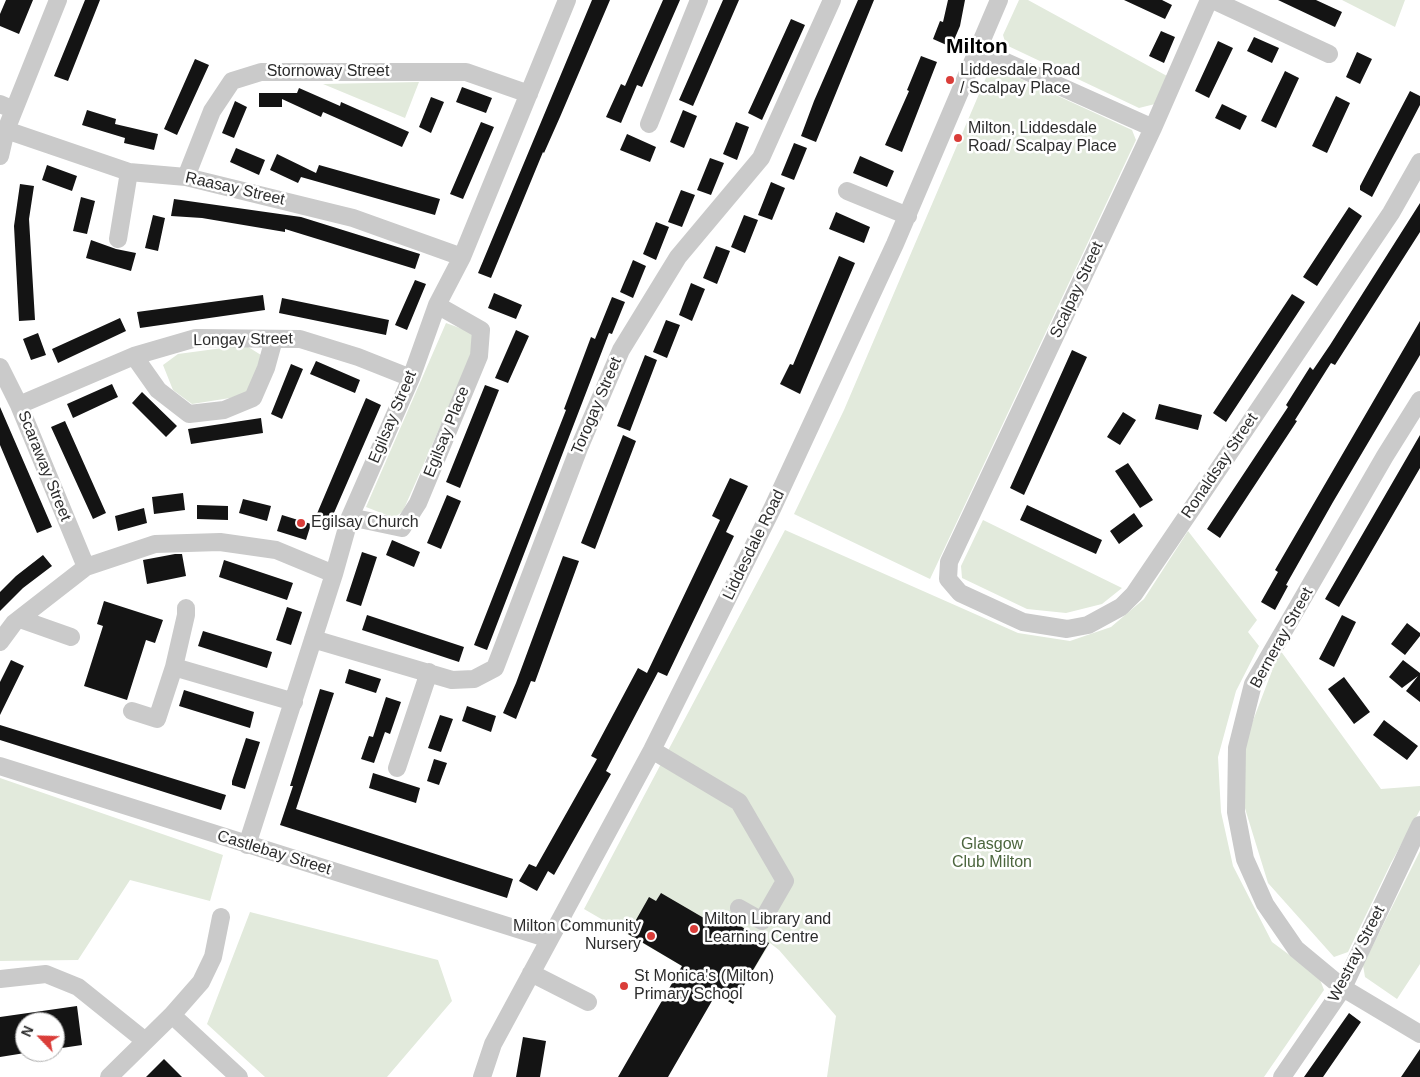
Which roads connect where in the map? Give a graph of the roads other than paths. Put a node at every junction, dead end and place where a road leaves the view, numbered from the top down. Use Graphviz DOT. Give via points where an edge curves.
graph roads {
  1 [pos="58,0"];
  2 [pos="567,0"];
  3 [pos="698,0"];
  4 [pos="832,0"];
  5 [pos="1000,0"];
  6 [pos="1211,0"];
  7 [pos="979,50"];
  8 [pos="1329,54"];
  9 [pos="529,94"];
  10 [pos="7,107"];
  11 [pos="649,124"];
  12 [pos="1153,128"];
  13 [pos="6,130"];
  14 [pos="0,155"];
  15 [pos="1420,162"];
  16 [pos="129,172"];
  17 [pos="186,177"];
  18 [pos="847,192"];
  19 [pos="908,216"];
  20 [pos="118,239"];
  21 [pos="462,257"];
  22 [pos="437,305"];
  23 [pos="274,339"];
  24 [pos="134,356"];
  25 [pos="0,367"];
  26 [pos="411,378"];
  27 [pos="1420,400"];
  28 [pos="20,405"];
  29 [pos="350,518"];
  30 [pos="86,567"];
  31 [pos="334,574"];
  32 [pos="948,579"];
  33 [pos="186,608"];
  34 [pos="20,619"];
  35 [pos="71,636"];
  36 [pos="313,640"];
  37 [pos="0,642"];
  38 [pos="180,669"];
  39 [pos="429,672"];
  40 [pos="294,702"];
  41 [pos="132,711"];
  42 [pos="652,750"];
  43 [pos="0,766"];
  44 [pos="397,768"];
  45 [pos="1420,825"];
  46 [pos="247,845"];
  47 [pos="739,908"];
  48 [pos="221,917"];
  49 [pos="549,939"];
  50 [pos="531,973"];
  51 [pos="0,979"];
  52 [pos="1343,988"];
  53 [pos="588,1002"];
  54 [pos="172,1015"];
  55 [pos="1420,1034"];
  56 [pos="144,1040"];
  57 [pos="110,1077"];
  58 [pos="239,1077"];
  59 [pos="482,1077"];
  60 [pos="1282,1077"];
  1 -- 10 [label="street"];
  2 -- 9 [label="street, Egilsay Street"];
  3 -- 11 [label="street"];
  4 -- 39 [label="street, Torogay Street" via="760,158 678,257 621,350 579,448 495,668 474,679 452,680"];
  5 -- 7 [label="street, Liddesdale Road"];
  6 -- 8 [label="street, Scalpay Street"];
  6 -- 12 [label="street, Scalpay Street"];
  7 -- 12 [label="street"];
  7 -- 19 [label="street, Liddesdale Road"];
  9 -- 17 [label="street, Stornoway Street" via="466,72 261,72 232,81 212,111"];
  9 -- 21 [label="street, Egilsay Street"];
  10 -- 13 [label="street"];
  12 -- 32 [label="street, Scalpay Street" via="949,562"];
  13 -- 14 [label="street"];
  13 -- 16 [label="street, Raasay Street"];
  15 -- 32 [label="street, Ronaldsay Street" via="1391,213 1134,594 1121,607 1088,625 1067,629 1023,622 960,593"];
  16 -- 17 [label="street, Raasay Street"];
  16 -- 20 [label="street"];
  17 -- 21 [label="street, Raasay Street" via="353,218"];
  18 -- 19 [label="street"];
  19 -- 42 [label="street, Liddesdale Road" via="772,509"];
  21 -- 22 [label="street, Egilsay Street"];
  22 -- 26 [label="street, Egilsay Street"];
  22 -- 29 [label="street, Egilsay Place" via="481,330 479,356 418,503 402,528"];
  23 -- 24 [label="street, Longay Street" via="196,338"];
  23 -- 24 [label="street" via="253,398 224,410 189,414 158,390"];
  23 -- 26 [label="street, Longay Street" via="300,339"];
  24 -- 28 [label="street, Longay Street"];
  25 -- 28 [label="street, Scaraway Street"];
  26 -- 29 [label="street, Egilsay Street"];
  27 -- 52 [label="street, Berneray Street" via="1253,684 1237,748 1236,812 1245,859 1265,904 1296,949"];
  28 -- 30 [label="street, Scaraway Street"];
  29 -- 31 [label="street, Egilsay Street"];
  30 -- 31 [label="street" via="155,544 220,542 276,550"];
  30 -- 34 [label="street"];
  31 -- 36 [label="street, Egilsay Street"];
  33 -- 38 [label="street"];
  34 -- 35 [label="street"];
  34 -- 37 [label="street"];
  36 -- 39 [label="street, Torogay Street"];
  36 -- 40 [label="street, Egilsay Street"];
  38 -- 40 [label="street"];
  38 -- 41 [label="street" via="157,719"];
  39 -- 44 [label="street"];
  40 -- 46 [label="street, Egilsay Street"];
  42 -- 47 [label="street" via="739,802 785,881 762,921"];
  42 -- 49 [label="street, Liddesdale Road"];
  43 -- 46 [label="street, Castlebay Street"];
  45 -- 52 [label="street, Westray Street"];
  46 -- 49 [label="street, Castlebay Street"];
  48 -- 54 [label="street" via="213,957 201,982"];
  49 -- 50 [label="street, Liddesdale Road"];
  50 -- 53 [label="street"];
  50 -- 59 [label="street, Liddesdale Road" via="493,1044"];
  51 -- 56 [label="street" via="46,974 70,984 106,1007"];
  52 -- 55 [label="street, Berneray Street"];
  52 -- 60 [label="street, Westray Street"];
  54 -- 56 [label="street"];
  54 -- 58 [label="street"];
  56 -- 57 [label="street"];
}
